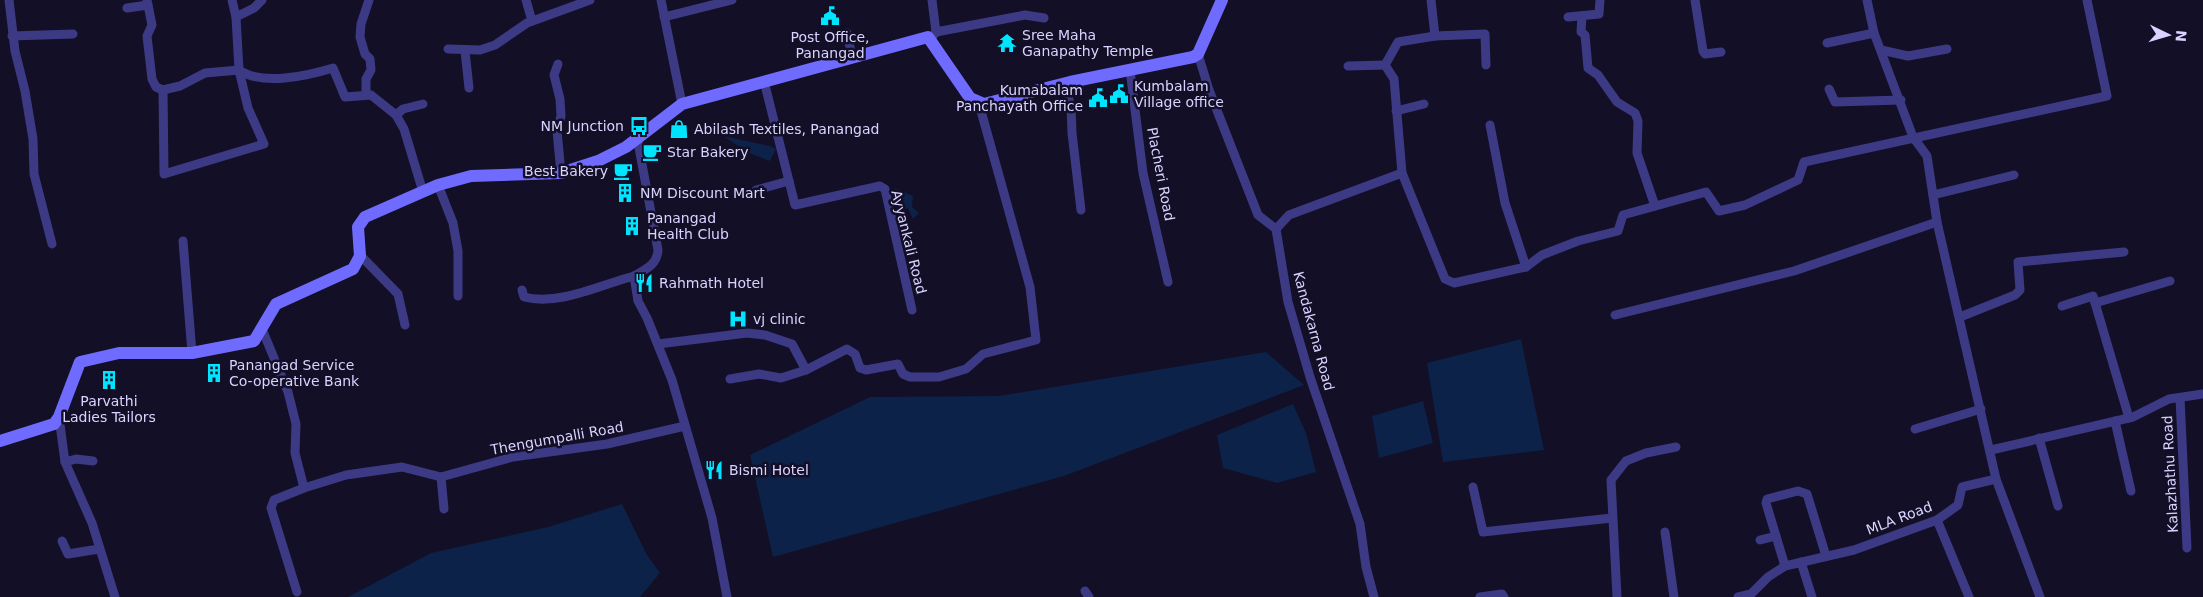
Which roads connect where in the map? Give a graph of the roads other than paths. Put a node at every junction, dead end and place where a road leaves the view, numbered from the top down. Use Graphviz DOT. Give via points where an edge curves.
graph roads {
  1 [pos="10,0"];
  2 [pos="232,0"];
  3 [pos="262,0"];
  4 [pos="369,0"];
  5 [pos="526,0"];
  6 [pos="590,0"];
  7 [pos="661,0"];
  8 [pos="732,0"];
  9 [pos="932,0"];
  10 [pos="1222,0"];
  11 [pos="1431,0"];
  12 [pos="1600,0"];
  13 [pos="1695,0"];
  14 [pos="1867,0"];
  15 [pos="2087,0"];
  16 [pos="147,2"];
  17 [pos="127,8"];
  18 [pos="1582,16"];
  19 [pos="236,17"];
  20 [pos="664,17"];
  21 [pos="1568,17"];
  22 [pos="1044,18"];
  23 [pos="532,21"];
  24 [pos="847,33"];
  25 [pos="1874,33"];
  26 [pos="73,34"];
  27 [pos="932,34"];
  28 [pos="12,36"];
  29 [pos="1436,36"];
  30 [pos="1827,43"];
  31 [pos="448,49"];
  32 [pos="1946,49"];
  33 [pos="1880,50"];
  34 [pos="465,51"];
  35 [pos="1721,52"];
  36 [pos="1198,54"];
  37 [pos="852,57"];
  38 [pos="1488,60"];
  39 [pos="558,64"];
  40 [pos="1385,65"];
  41 [pos="1348,66"];
  42 [pos="239,70"];
  43 [pos="1130,70"];
  44 [pos="764,81"];
  45 [pos="1064,84"];
  46 [pos="469,88"];
  47 [pos="1829,89"];
  48 [pos="163,90"];
  49 [pos="366,96"];
  50 [pos="1900,100"];
  51 [pos="423,104"];
  52 [pos="682,104"];
  53 [pos="984,104"];
  54 [pos="1424,104"];
  55 [pos="1396,111"];
  56 [pos="396,115"];
  57 [pos="1490,125"];
  58 [pos="637,137"];
  59 [pos="1913,137"];
  60 [pos="1402,172"];
  61 [pos="561,173"];
  62 [pos="2014,175"];
  63 [pos="789,181"];
  64 [pos="438,185"];
  65 [pos="756,190"];
  66 [pos="423,192"];
  67 [pos="1933,195"];
  68 [pos="1655,206"];
  69 [pos="1082,210"];
  70 [pos="1938,222"];
  71 [pos="1276,230"];
  72 [pos="183,241"];
  73 [pos="52,244"];
  74 [pos="2124,252"];
  75 [pos="360,255"];
  76 [pos="1526,267"];
  77 [pos="634,276"];
  78 [pos="2170,281"];
  79 [pos="1168,282"];
  80 [pos="522,290"];
  81 [pos="458,296"];
  82 [pos="2095,303"];
  83 [pos="2062,306"];
  84 [pos="912,310"];
  85 [pos="1615,315"];
  86 [pos="1960,317"];
  87 [pos="405,325"];
  88 [pos="262,329"];
  89 [pos="658,344"];
  90 [pos="192,352"];
  91 [pos="806,370"];
  92 [pos="730,379"];
  93 [pos="2203,394"];
  94 [pos="2180,398"];
  95 [pos="1981,409"];
  96 [pos="59,417"];
  97 [pos="2129,418"];
  98 [pos="2115,421"];
  99 [pos="685,426"];
  100 [pos="1914,429"];
  101 [pos="2039,438"];
  102 [pos="0,441"];
  103 [pos="1676,447"];
  104 [pos="1991,450"];
  105 [pos="93,461"];
  106 [pos="65,462"];
  107 [pos="441,476"];
  108 [pos="1996,479"];
  109 [pos="304,488"];
  110 [pos="1474,488"];
  111 [pos="2131,491"];
  112 [pos="2058,506"];
  113 [pos="444,509"];
  114 [pos="1612,518"];
  115 [pos="1937,520"];
  116 [pos="1665,532"];
  117 [pos="1776,536"];
  118 [pos="62,540"];
  119 [pos="1760,540"];
  120 [pos="99,548"];
  121 [pos="2187,548"];
  122 [pos="1826,556"];
  123 [pos="1801,562"];
  124 [pos="1785,566"];
  125 [pos="297,592"];
  126 [pos="115,597"];
  127 [pos="727,597"];
  128 [pos="1374,597"];
  129 [pos="1480,597"];
  130 [pos="1504,597"];
  131 [pos="1617,597"];
  132 [pos="1674,597"];
  133 [pos="1738,597"];
  134 [pos="1812,597"];
  135 [pos="1969,597"];
  136 [pos="2040,597"];
  1 -- 28 [label="street"];
  2 -- 19 [label="street"];
  3 -- 19 [label="street"];
  4 -- 49 [label="street" via="360,37 370,59"];
  5 -- 23 [label="street"];
  6 -- 23 [label="street"];
  7 -- 20 [label="street"];
  8 -- 20 [label="street"];
  9 -- 27 [label="street"];
  10 -- 36 [label="main road"];
  11 -- 29 [label="street"];
  12 -- 18 [label="street" via="1599,14"];
  13 -- 35 [label="street" via="1703,51 1706,54"];
  14 -- 25 [label="street"];
  15 -- 59 [label="street" via="2108,96"];
  16 -- 17 [label="street"];
  16 -- 48 [label="street" via="152,25 147,36 152,80"];
  18 -- 21 [label="street"];
  18 -- 68 [label="street" via="1580,32 1584,35 1588,68 1598,75 1617,102 1636,113 1637,152"];
  19 -- 42 [label="street"];
  20 -- 52 [label="street"];
  22 -- 27 [label="street" via="1025,15"];
  23 -- 34 [label="street" via="495,45"];
  24 -- 37 [label="street"];
  25 -- 30 [label="street"];
  25 -- 33 [label="street"];
  26 -- 28 [label="street"];
  27 -- 37 [label="main road"];
  27 -- 53 [label="main road" via="970,98"];
  28 -- 73 [label="street" via="25,91 34,174"];
  29 -- 38 [label="street" via="1485,34"];
  29 -- 40 [label="street" via="1398,42"];
  31 -- 34 [label="street"];
  32 -- 33 [label="street" via="1908,56"];
  33 -- 50 [label="street"];
  34 -- 46 [label="street"];
  36 -- 43 [label="main road"];
  36 -- 71 [label="street" via="1208,90 1258,215"];
  37 -- 44 [label="main road"];
  39 -- 61 [label="street" via="554,74 560,99 561,116 557,131"];
  40 -- 41 [label="street"];
  40 -- 55 [label="street" via="1394,79"];
  42 -- 48 [label="street" via="205,73 180,86"];
  42 -- 48 [label="street" via="248,108 264,144 164,174"];
  42 -- 49 [label="street" via="248,76 282,78 333,68 345,97"];
  43 -- 45 [label="main road"];
  43 -- 79 [label="street, Placheri Road" via="1143,173 1167,251"];
  44 -- 52 [label="main road"];
  44 -- 63 [label="street, Ayyankali Road"];
  45 -- 53 [label="main road"];
  45 -- 69 [label="street" via="1071,106"];
  47 -- 50 [label="street" via="1835,102"];
  49 -- 56 [label="street" via="371,95"];
  50 -- 59 [label="street"];
  51 -- 56 [label="street" via="403,109"];
  52 -- 58 [label="main road"];
  53 -- 91 [label="street" via="981,111 1030,287 1036,340 984,354 961,376 910,377 903,374 898,364 866,370 860,368 855,354 847,349"];
  54 -- 55 [label="street"];
  55 -- 60 [label="street"];
  56 -- 66 [label="street" via="404,129"];
  57 -- 76 [label="street" via="1506,203"];
  58 -- 61 [label="main road" via="626,147 598,161"];
  58 -- 77 [label="street" via="658,250 657,258 649,268"];
  59 -- 67 [label="street" via="1927,156"];
  59 -- 68 [label="street" via="1804,162 1798,180 1745,205 1719,211 1706,192"];
  60 -- 71 [label="street" via="1289,215"];
  60 -- 76 [label="street" via="1445,279 1454,283"];
  61 -- 64 [label="main road" via="471,176"];
  62 -- 67 [label="street"];
  63 -- 65 [label="street"];
  63 -- 84 [label="street, Ayyankali Road" via="795,205 880,186 885,189"];
  64 -- 66 [label="main road"];
  64 -- 81 [label="street" via="457,242"];
  66 -- 75 [label="main road" via="366,217 358,227"];
  67 -- 70 [label="street"];
  68 -- 76 [label="street" via="1623,214 1618,231 1578,241 1542,255"];
  70 -- 85 [label="street" via="1794,271"];
  70 -- 86 [label="street"];
  71 -- 128 [label="street, Kandakarna Road" via="1288,302 1360,524"];
  72 -- 90 [label="street"];
  74 -- 86 [label="street" via="2018,262 2020,290 2015,295"];
  75 -- 87 [label="street" via="398,294"];
  75 -- 88 [label="main road" via="353,269 276,304"];
  77 -- 80 [label="street" via="555,298 524,297"];
  77 -- 89 [label="street" via="638,301"];
  78 -- 82 [label="street"];
  82 -- 83 [label="street" via="2093,296"];
  82 -- 97 [label="street"];
  86 -- 95 [label="street"];
  88 -- 90 [label="main road" via="254,342"];
  88 -- 109 [label="street" via="288,392 296,424 296,459"];
  89 -- 91 [label="street" via="765,334 792,344"];
  89 -- 99 [label="street"];
  90 -- 96 [label="main road" via="119,353 80,362"];
  91 -- 92 [label="street" via="781,378 760,374"];
  93 -- 94 [label="street"];
  94 -- 97 [label="street"];
  94 -- 121 [label="street, Kalazhathu Road"];
  95 -- 100 [label="street"];
  95 -- 104 [label="street"];
  96 -- 102 [label="main road" via="54,424"];
  96 -- 106 [label="street"];
  97 -- 98 [label="street"];
  98 -- 101 [label="street"];
  98 -- 111 [label="street"];
  99 -- 107 [label="street, Thengumpalli Road" via="607,444 513,457"];
  99 -- 127 [label="street" via="712,518"];
  101 -- 104 [label="street"];
  101 -- 112 [label="street"];
  103 -- 114 [label="street" via="1626,461 1611,480"];
  104 -- 108 [label="street"];
  105 -- 106 [label="street" via="76,459"];
  106 -- 120 [label="street" via="92,523"];
  107 -- 109 [label="street, Thengumpalli Road" via="402,467 346,475"];
  107 -- 113 [label="street"];
  108 -- 115 [label="street, MLA Road" via="1962,487 1958,505"];
  108 -- 136 [label="street"];
  109 -- 125 [label="street, Thengumpalli Road" via="274,500 271,508"];
  110 -- 114 [label="street" via="1483,532"];
  114 -- 131 [label="street"];
  115 -- 122 [label="street, MLA Road"];
  115 -- 135 [label="street"];
  116 -- 132 [label="street"];
  117 -- 119 [label="street"];
  117 -- 122 [label="street" via="1766,508 1767,499 1804,492"];
  117 -- 124 [label="street"];
  118 -- 120 [label="street" via="68,554"];
  120 -- 126 [label="street"];
  122 -- 123 [label="street, MLA Road"];
  123 -- 124 [label="street, MLA Road"];
  123 -- 134 [label="street"];
  124 -- 133 [label="street, MLA Road" via="1750,594"];
  129 -- 130 [label="street" via="1502,594"];
}
